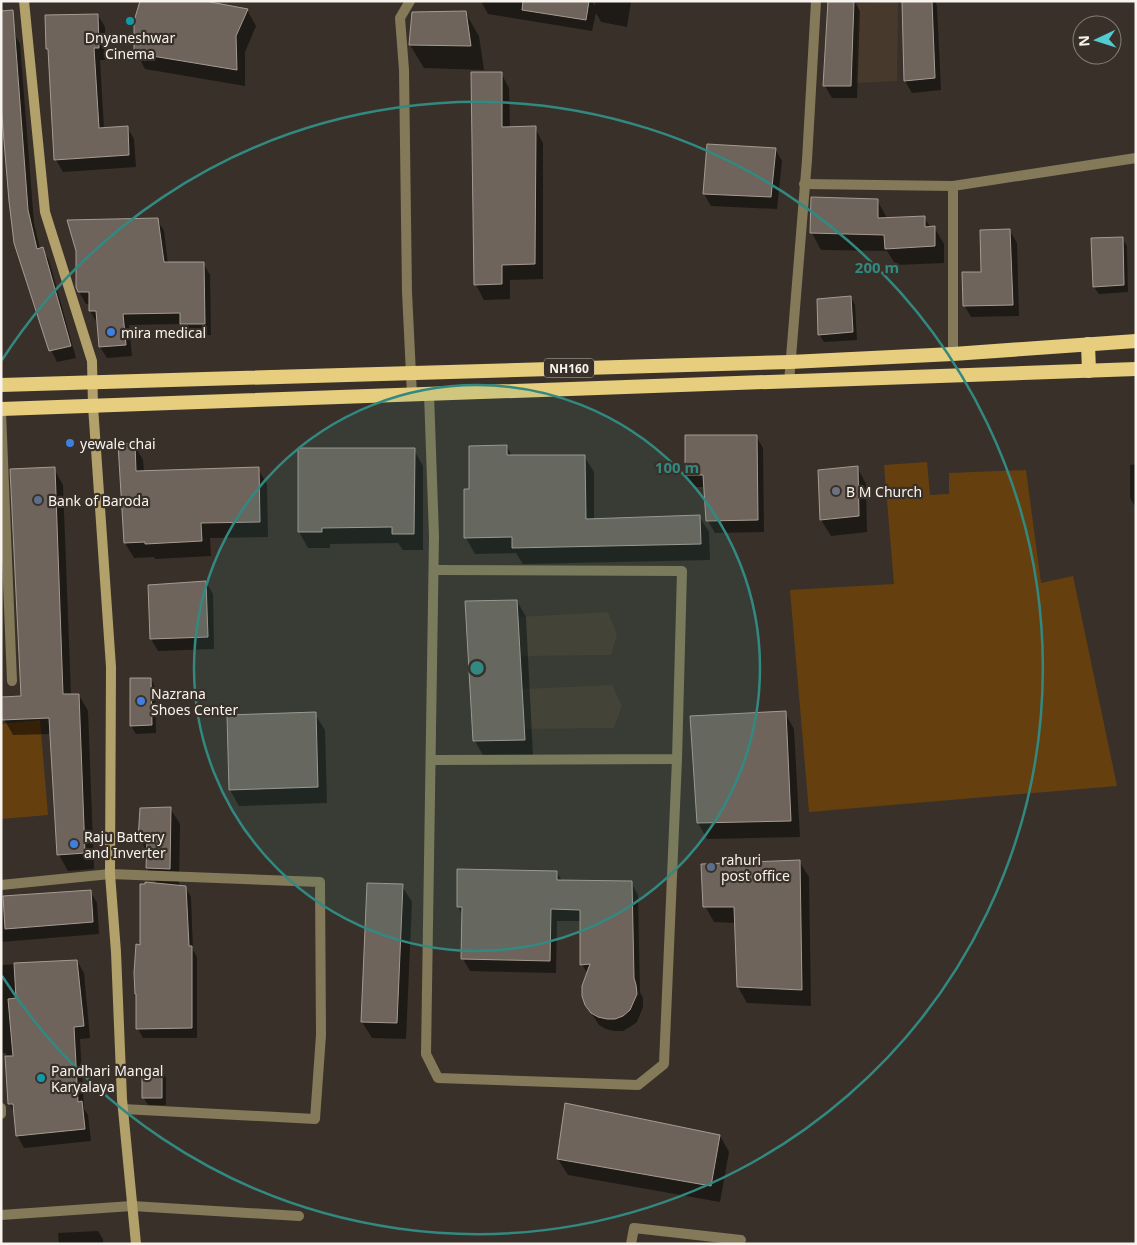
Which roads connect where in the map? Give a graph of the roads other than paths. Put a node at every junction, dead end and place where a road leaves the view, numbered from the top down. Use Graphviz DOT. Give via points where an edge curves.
graph roads {
  1 [pos="24,1"];
  2 [pos="410,1"];
  3 [pos="816,1"];
  4 [pos="1136,158"];
  5 [pos="804,184"];
  6 [pos="952,186"];
  7 [pos="1136,341"];
  8 [pos="1088,344"];
  9 [pos="953,354"];
  10 [pos="790,362"];
  11 [pos="595,367"];
  12 [pos="1136,369"];
  13 [pos="1089,371"];
  14 [pos="411,372"];
  15 [pos="789,382"];
  16 [pos="93,383"];
  17 [pos="1,385"];
  18 [pos="595,389"];
  19 [pos="429,394"];
  20 [pos="412,395"];
  21 [pos="93,406"];
  22 [pos="1,410"];
  23 [pos="434,570"];
  24 [pos="12,681"];
  25 [pos="677,759"];
  26 [pos="431,760"];
  27 [pos="110,874"];
  28 [pos="1,885"];
  29 [pos="1,1108"];
  30 [pos="123,1109"];
  31 [pos="1,1114"];
  32 [pos="132,1206"];
  33 [pos="1,1215"];
  34 [pos="299,1216"];
  35 [pos="741,1240"];
  36 [pos="136,1244"];
  37 [pos="632,1244"];
  1 -- 16 [label="main road" via="45,212 92,361"];
  2 -- 14 [label="street" via="400,18"];
  3 -- 5 [label="street"];
  4 -- 6 [label="street"];
  5 -- 6 [label="street"];
  5 -- 10 [label="street"];
  6 -- 9 [label="street"];
  7 -- 8 [label="highway, NH160"];
  8 -- 9 [label="highway, NH160"];
  8 -- 13 [label="highway"];
  9 -- 10 [label="highway, NH160"];
  10 -- 11 [label="highway, NH160"];
  10 -- 15 [label="street"];
  11 -- 14 [label="highway, NH160"];
  11 -- 18 [label="highway"];
  12 -- 13 [label="highway, NH160"];
  13 -- 15 [label="highway, NH160"];
  14 -- 16 [label="highway, NH160"];
  14 -- 20 [label="street"];
  15 -- 18 [label="highway, NH160"];
  16 -- 17 [label="highway, NH160"];
  16 -- 21 [label="main road"];
  18 -- 19 [label="highway, NH160"];
  19 -- 20 [label="highway, NH160"];
  19 -- 23 [label="street"];
  20 -- 21 [label="highway, NH160"];
  21 -- 22 [label="highway, NH160"];
  21 -- 27 [label="main road" via="112,667"];
  22 -- 24 [label="street"];
  23 -- 25 [label="street" via="682,571"];
  23 -- 26 [label="street"];
  25 -- 26 [label="street"];
  25 -- 26 [label="street" via="664,1064 638,1085 438,1078 426,1054"];
  27 -- 28 [label="street"];
  27 -- 30 [label="main road"];
  27 -- 30 [label="street" via="320,882 321,1035 315,1119"];
  29 -- 31 [label="street"];
  30 -- 32 [label="main road"];
  32 -- 33 [label="street"];
  32 -- 34 [label="street"];
  32 -- 36 [label="main road"];
  35 -- 37 [label="street" via="634,1228"];
}
